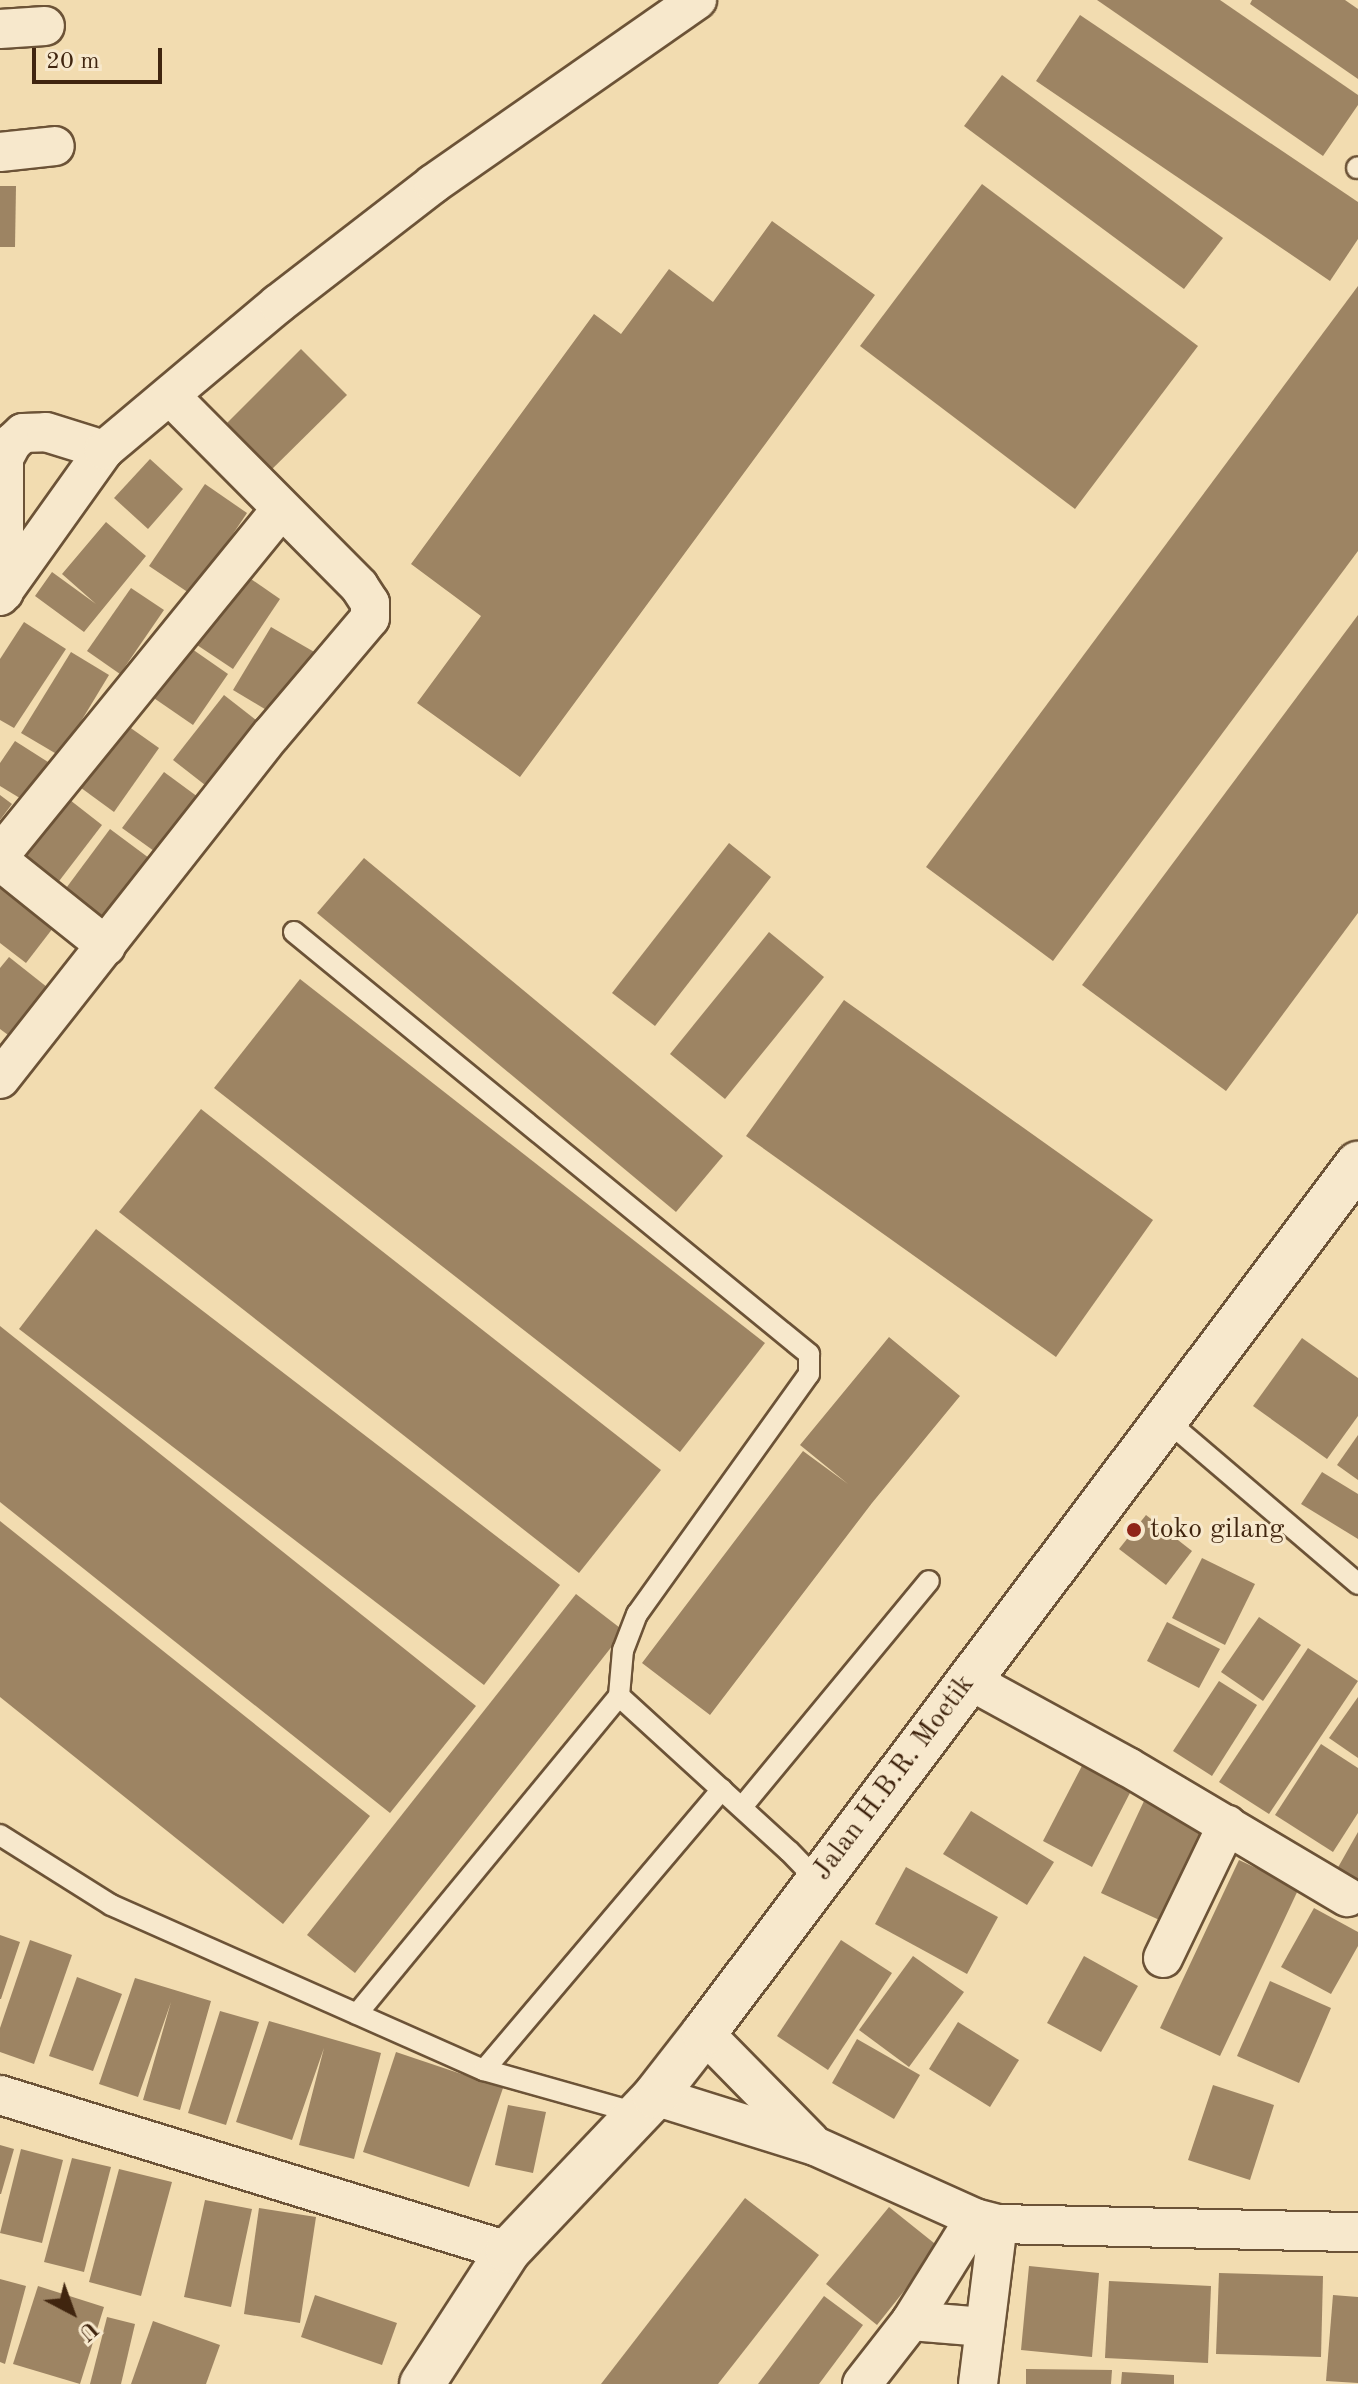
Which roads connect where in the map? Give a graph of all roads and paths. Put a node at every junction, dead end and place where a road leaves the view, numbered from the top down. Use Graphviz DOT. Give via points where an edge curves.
graph roads {
  1 [pos="697,0"];
  2 [pos="45,26"];
  3 [pos="0,29"];
  4 [pos="55,146"];
  5 [pos="0,152"];
  6 [pos="170,396"];
  7 [pos="104,450"];
  8 [pos="280,510"];
  9 [pos="2,594"];
  10 [pos="0,858"];
  11 [pos="294,932"];
  12 [pos="106,946"];
  13 [pos="0,1079"];
  14 [pos="1358,1164"];
  15 [pos="1165,1419"];
  16 [pos="929,1581"];
  17 [pos="1358,1584"];
  18 [pos="967,1679"];
  19 [pos="619,1696"];
  20 [pos="722,1789"];
  21 [pos="742,1807"];
  22 [pos="1227,1825"];
  23 [pos="0,1835"];
  24 [pos="818,1881"];
  25 [pos="1347,1897"];
  26 [pos="1163,1958"];
  27 [pos="357,2014"];
  28 [pos="704,2033"];
  29 [pos="484,2070"];
  30 [pos="0,2095"];
  31 [pos="646,2105"];
  32 [pos="815,2146"];
  33 [pos="986,2221"];
  34 [pos="1358,2232"];
  35 [pos="508,2251"];
  36 [pos="911,2321"];
  37 [pos="984,2327"];
  38 [pos="422,2384"];
  39 [pos="862,2384"];
  40 [pos="978,2384"];
  1 -- 6 [label="street" via="433,184"];
  2 -- 3 [label="street"];
  4 -- 5 [label="street"];
  6 -- 7 [label="street"];
  6 -- 8 [label="street"];
  7 -- 9 [label="street"];
  7 -- 9 [label="street" via="46,432 23,433 12,443 4,458"];
  8 -- 10 [label="street"];
  8 -- 12 [label="street" via="359,586 370,603 370,618"];
  10 -- 12 [label="street"];
  11 -- 19 [label="lane" via="809,1354 809,1374 637,1614 623,1650"];
  12 -- 13 [label="street"];
  14 -- 15 [label="street, Jalan H.B.R. Moetik"];
  15 -- 17 [label="lane"];
  15 -- 18 [label="street, Jalan H.B.R. Moetik"];
  16 -- 21 [label="lane"];
  18 -- 22 [label="street"];
  18 -- 24 [label="street, Jalan H.B.R. Moetik"];
  19 -- 20 [label="lane"];
  19 -- 27 [label="lane"];
  20 -- 21 [label="lane"];
  20 -- 29 [label="lane"];
  21 -- 24 [label="lane"];
  22 -- 25 [label="street"];
  22 -- 26 [label="street"];
  23 -- 27 [label="lane" via="111,1905"];
  24 -- 28 [label="street, Jalan H.B.R. Moetik"];
  27 -- 29 [label="lane"];
  28 -- 31 [label="street, Jalan H.B.R. Moetik"];
  28 -- 32 [label="street"];
  29 -- 31 [label="lane"];
  30 -- 35 [label="street"];
  31 -- 32 [label="street"];
  31 -- 35 [label="street, Jalan H.B.R. Moetik"];
  32 -- 33 [label="street"];
  33 -- 34 [label="street"];
  33 -- 36 [label="street"];
  33 -- 37 [label="street"];
  35 -- 38 [label="street, Jalan H.B.R. Moetik"];
  36 -- 37 [label="street"];
  36 -- 39 [label="street"];
  37 -- 40 [label="street"];
}
